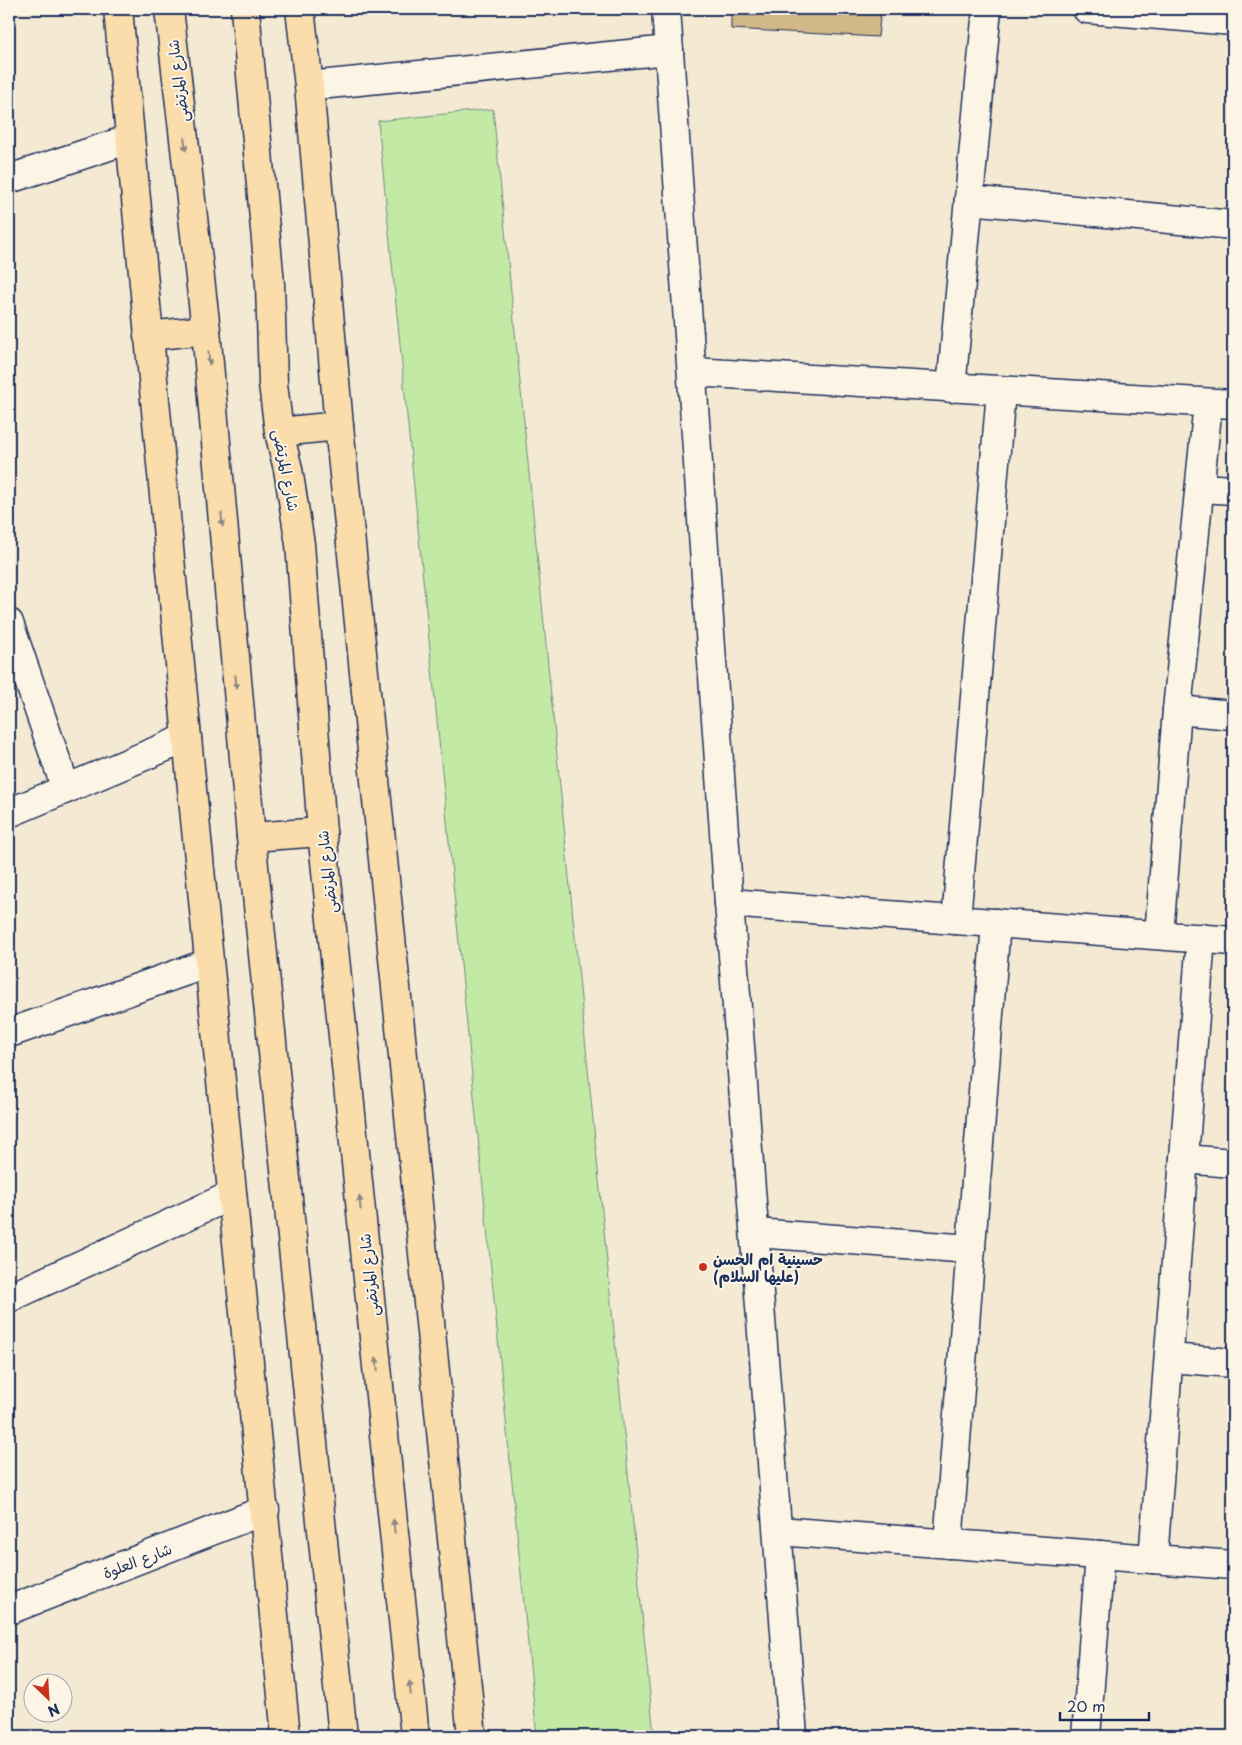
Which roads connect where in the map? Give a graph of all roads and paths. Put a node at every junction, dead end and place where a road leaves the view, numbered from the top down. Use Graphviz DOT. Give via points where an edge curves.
graph roads {
  1 [pos="118,9"];
  2 [pos="169,9"];
  3 [pos="245,9"];
  4 [pos="300,9"];
  5 [pos="666,9"];
  6 [pos="988,9"];
  7 [pos="1087,9"];
  8 [pos="1233,21"];
  9 [pos="669,50"];
  10 [pos="309,86"];
  11 [pos="130,139"];
  12 [pos="9,179"];
  13 [pos="969,200"];
  14 [pos="1233,225"];
  15 [pos="206,330"];
  16 [pos="148,336"];
  17 [pos="693,372"];
  18 [pos="950,388"];
  19 [pos="1001,391"];
  20 [pos="1221,403"];
  21 [pos="339,426"];
  22 [pos="279,432"];
  23 [pos="1201,488"];
  24 [pos="1233,490"];
  25 [pos="9,623"];
  26 [pos="1177,710"];
  27 [pos="1233,714"];
  28 [pos="187,738"];
  29 [pos="66,789"];
  30 [pos="9,813"];
  31 [pos="322,832"];
  32 [pos="251,837"];
  33 [pos="729,903"];
  34 [pos="956,920"];
  35 [pos="996,923"];
  36 [pos="1159,935"];
  37 [pos="1201,938"];
  38 [pos="1233,941"];
  39 [pos="209,963"];
  40 [pos="9,1033"];
  41 [pos="1184,1159"];
  42 [pos="1233,1163"];
  43 [pos="232,1195"];
  44 [pos="755,1233"];
  45 [pos="971,1249"];
  46 [pos="9,1298"];
  47 [pos="1169,1358"];
  48 [pos="1233,1363"];
  49 [pos="265,1510"];
  50 [pos="778,1532"];
  51 [pos="948,1544"];
  52 [pos="1100,1555"];
  53 [pos="1153,1559"];
  54 [pos="1233,1565"];
  55 [pos="9,1610"];
  56 [pos="286,1736"];
  57 [pos="343,1736"];
  58 [pos="415,1736"];
  59 [pos="472,1736"];
  60 [pos="793,1736"];
  61 [pos="1086,1736"];
  1 -- 11 [label="main road"];
  2 -- 15 [label="main road, شارع المرتضى, one-way"];
  3 -- 22 [label="main road, شارع المرتضى" via="270,284 273,384"];
  4 -- 10 [label="main road"];
  5 -- 9 [label="street"];
  6 -- 13 [label="street"];
  7 -- 8 [label="street"];
  9 -- 10 [label="street"];
  9 -- 17 [label="street"];
  10 -- 21 [label="main road"];
  11 -- 12 [label="street"];
  11 -- 16 [label="main road"];
  13 -- 14 [label="street"];
  13 -- 18 [label="street"];
  15 -- 16 [label="main road"];
  15 -- 32 [label="main road, شارع المرتضى, one-way"];
  16 -- 28 [label="main road"];
  17 -- 18 [label="street"];
  17 -- 33 [label="street"];
  18 -- 19 [label="street"];
  19 -- 20 [label="street"];
  19 -- 34 [label="street"];
  20 -- 23 [label="street"];
  21 -- 22 [label="main road"];
  21 -- 59 [label="main road"];
  22 -- 31 [label="main road, شارع المرتضى" via="300,544"];
  23 -- 24 [label="street"];
  23 -- 26 [label="street"];
  25 -- 29 [label="street"];
  26 -- 27 [label="street"];
  26 -- 36 [label="street"];
  28 -- 29 [label="street"];
  28 -- 39 [label="main road"];
  29 -- 30 [label="street"];
  31 -- 32 [label="main road"];
  58 -- 31 [label="main road, شارع المرتضى, one-way"];
  32 -- 57 [label="main road, شارع المرتضى"];
  33 -- 34 [label="street"];
  33 -- 44 [label="street"];
  34 -- 35 [label="street"];
  35 -- 36 [label="street"];
  35 -- 45 [label="street"];
  36 -- 37 [label="street"];
  37 -- 38 [label="street"];
  37 -- 41 [label="street"];
  39 -- 40 [label="street"];
  39 -- 43 [label="main road"];
  41 -- 42 [label="street"];
  41 -- 47 [label="street"];
  43 -- 46 [label="street"];
  43 -- 49 [label="main road"];
  44 -- 45 [label="street"];
  44 -- 50 [label="street"];
  45 -- 51 [label="street"];
  47 -- 48 [label="street"];
  47 -- 53 [label="street"];
  49 -- 55 [label="street, شارع العلوة"];
  49 -- 56 [label="main road"];
  50 -- 51 [label="street"];
  50 -- 60 [label="street"];
  51 -- 52 [label="street"];
  52 -- 53 [label="street"];
  52 -- 61 [label="street"];
  53 -- 54 [label="street"];
}
